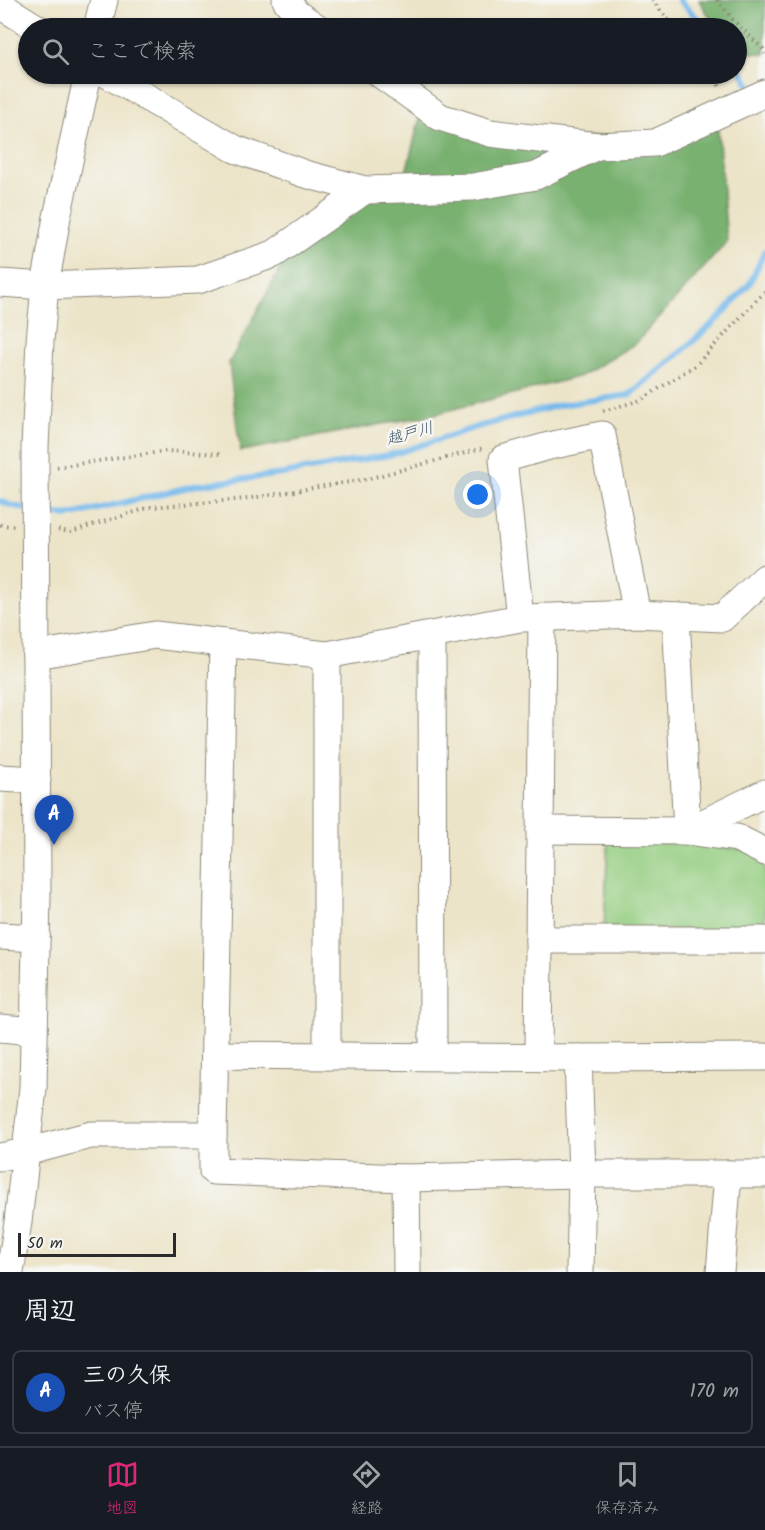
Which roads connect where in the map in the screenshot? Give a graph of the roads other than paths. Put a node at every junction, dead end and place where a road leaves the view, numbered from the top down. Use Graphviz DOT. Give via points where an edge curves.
graph roads {
  1 [pos="104,0"];
  2 [pos="286,0"];
  3 [pos="0,5"];
  4 [pos="21,18"];
  5 [pos="100,18"];
  6 [pos="303,18"];
  7 [pos="86,84"];
  8 [pos="124,84"];
  9 [pos="394,84"];
  10 [pos="765,93"];
  11 [pos="597,146"];
  12 [pos="365,190"];
  13 [pos="0,283"];
  14 [pos="45,286"];
  15 [pos="765,578"];
  16 [pos="637,614"];
  17 [pos="676,616"];
  18 [pos="531,617"];
  19 [pos="432,636"];
  20 [pos="223,643"];
  21 [pos="36,655"];
  22 [pos="327,655"];
  23 [pos="0,778"];
  24 [pos="37,780"];
  25 [pos="765,793"];
  26 [pos="540,830"];
  27 [pos="687,831"];
  28 [pos="765,852"];
  29 [pos="0,936"];
  30 [pos="36,938"];
  31 [pos="539,940"];
  32 [pos="765,940"];
  33 [pos="0,1028"];
  34 [pos="34,1031"];
  35 [pos="215,1055"];
  36 [pos="327,1056"];
  37 [pos="433,1056"];
  38 [pos="538,1057"];
  39 [pos="765,1057"];
  40 [pos="578,1058"];
  41 [pos="213,1135"];
  42 [pos="13,1154"];
  43 [pos="582,1174"];
  44 [pos="728,1174"];
  45 [pos="765,1174"];
  46 [pos="406,1178"];
  47 [pos="10,1272"];
  48 [pos="407,1272"];
  49 [pos="580,1272"];
  50 [pos="720,1272"];
  1 -- 5 [label="street"];
  2 -- 6 [label="street"];
  3 -- 4 [label="street"];
  7 -- 14 [label="street"];
  8 -- 12 [label="street" via="235,149"];
  9 -- 11 [label="street" via="440,117 490,133"];
  10 -- 11 [label="street" via="655,143"];
  11 -- 12 [label="street" via="536,176 473,187"];
  12 -- 14 [label="street" via="274,254 198,280"];
  13 -- 14 [label="street"];
  14 -- 21 [label="street" via="35,472"];
  15 -- 17 [label="street" via="722,618"];
  16 -- 17 [label="street"];
  16 -- 18 [label="street"];
  16 -- 18 [label="street" via="602,435 502,459"];
  17 -- 27 [label="street"];
  18 -- 19 [label="street"];
  18 -- 26 [label="street"];
  19 -- 22 [label="street"];
  19 -- 37 [label="street"];
  20 -- 21 [label="street" via="155,635"];
  20 -- 22 [label="street"];
  20 -- 35 [label="street"];
  21 -- 24 [label="street"];
  22 -- 36 [label="street"];
  23 -- 24 [label="street"];
  24 -- 30 [label="street"];
  25 -- 27 [label="street"];
  26 -- 27 [label="street"];
  26 -- 31 [label="street"];
  27 -- 28 [label="street" via="736,838"];
  29 -- 30 [label="street"];
  30 -- 34 [label="street"];
  31 -- 32 [label="street"];
  31 -- 38 [label="street"];
  33 -- 34 [label="street"];
  34 -- 42 [label="street" via="33,1088"];
  35 -- 36 [label="street"];
  35 -- 41 [label="street"];
  36 -- 37 [label="street"];
  37 -- 38 [label="street"];
  38 -- 40 [label="street"];
  39 -- 40 [label="street"];
  40 -- 43 [label="street"];
  41 -- 42 [label="street" via="91,1135"];
  41 -- 46 [label="street" via="213,1171"];
  42 -- 47 [label="street" via="18,1222"];
  43 -- 44 [label="street"];
  43 -- 46 [label="street"];
  43 -- 49 [label="street"];
  44 -- 45 [label="street"];
  44 -- 50 [label="street"];
  46 -- 48 [label="street"];
}
